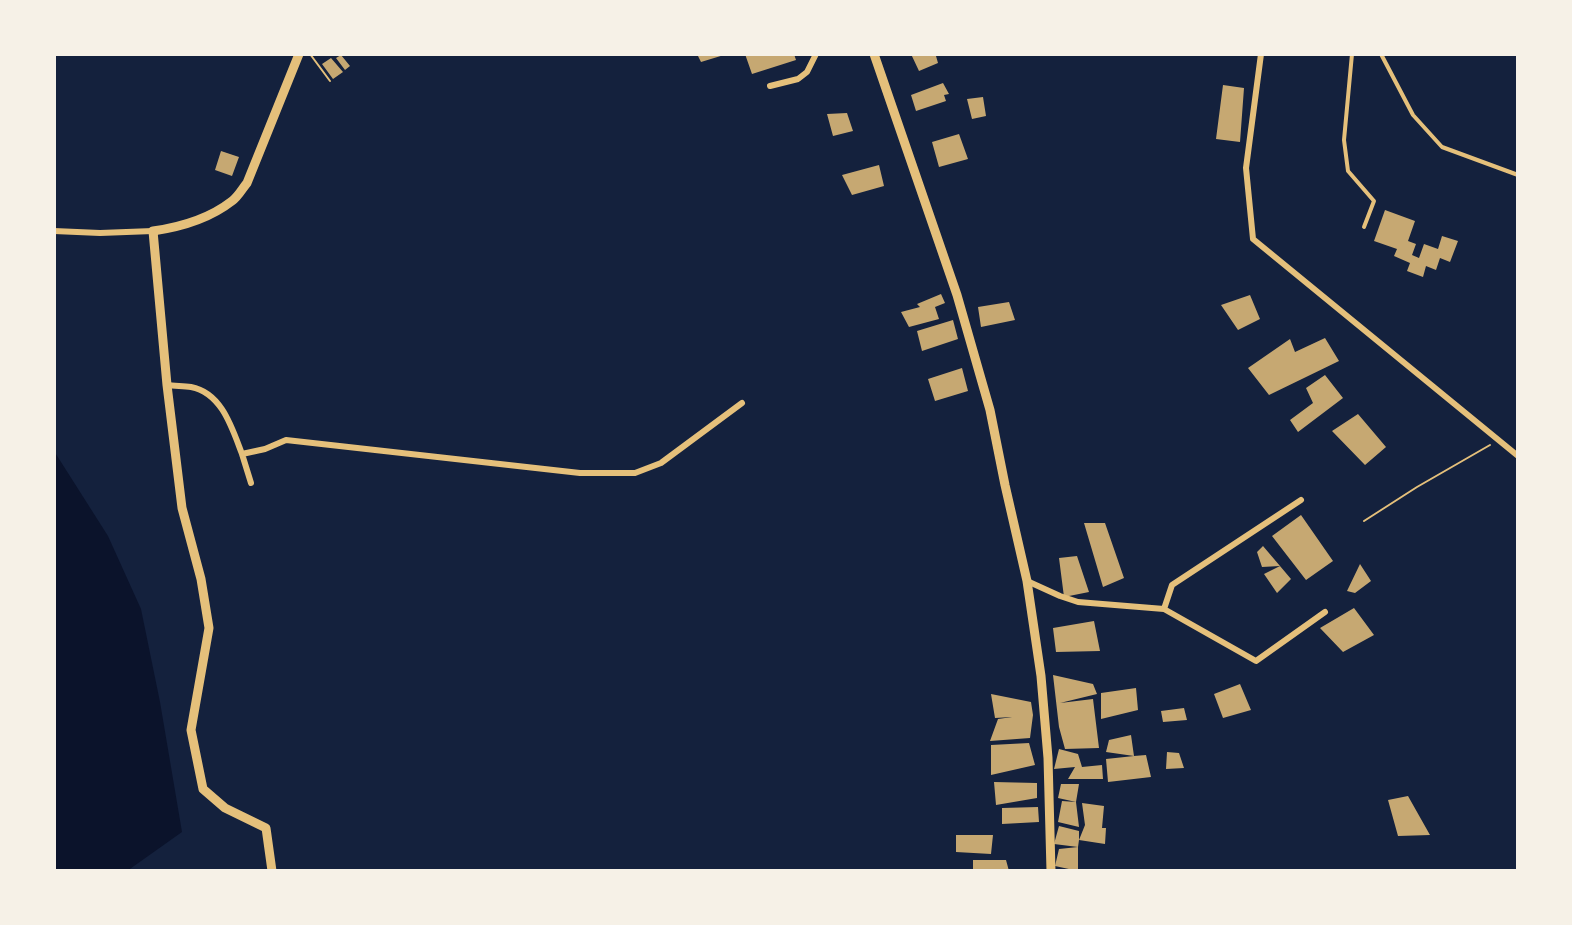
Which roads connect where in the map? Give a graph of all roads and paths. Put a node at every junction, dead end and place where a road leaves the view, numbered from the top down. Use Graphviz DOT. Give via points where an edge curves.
graph roads {
  1 [pos="299,54"];
  2 [pos="310,54"];
  3 [pos="816,54"];
  4 [pos="874,54"];
  5 [pos="1262,54"];
  6 [pos="1352,54"];
  7 [pos="1381,54"];
  8 [pos="330,81"];
  9 [pos="770,86"];
  10 [pos="1518,175"];
  11 [pos="1364,227"];
  12 [pos="54,231"];
  13 [pos="153,231"];
  14 [pos="167,385"];
  15 [pos="742,403"];
  16 [pos="1497,441"];
  17 [pos="242,454"];
  18 [pos="1518,456"];
  19 [pos="251,483"];
  20 [pos="1301,500"];
  21 [pos="1364,521"];
  22 [pos="1027,581"];
  23 [pos="1164,609"];
  24 [pos="1324,612"];
  25 [pos="272,871"];
  26 [pos="1051,871"];
  1 -- 13 [label="street" via="247,183 233,200 179,227"];
  2 -- 8 [label="path"];
  3 -- 9 [label="street" via="807,72 798,79"];
  4 -- 22 [label="street" via="957,295 987,400"];
  5 -- 18 [label="street" via="1246,168 1253,239"];
  6 -- 11 [label="lane" via="1344,140 1348,171 1374,201"];
  7 -- 10 [label="lane" via="1413,115 1442,147"];
  12 -- 13 [label="street"];
  13 -- 14 [label="street"];
  14 -- 17 [label="street" via="194,388 215,399"];
  14 -- 25 [label="street" via="182,508 209,628 191,730 203,789 225,808 266,828"];
  15 -- 17 [label="street" via="661,463 635,472 580,473 286,440"];
  16 -- 21 [label="path"];
  17 -- 19 [label="street"];
  20 -- 23 [label="street" via="1172,585"];
  22 -- 23 [label="street" via="1078,602"];
  22 -- 26 [label="street" via="1048,758"];
  23 -- 24 [label="street" via="1256,661"];
}
